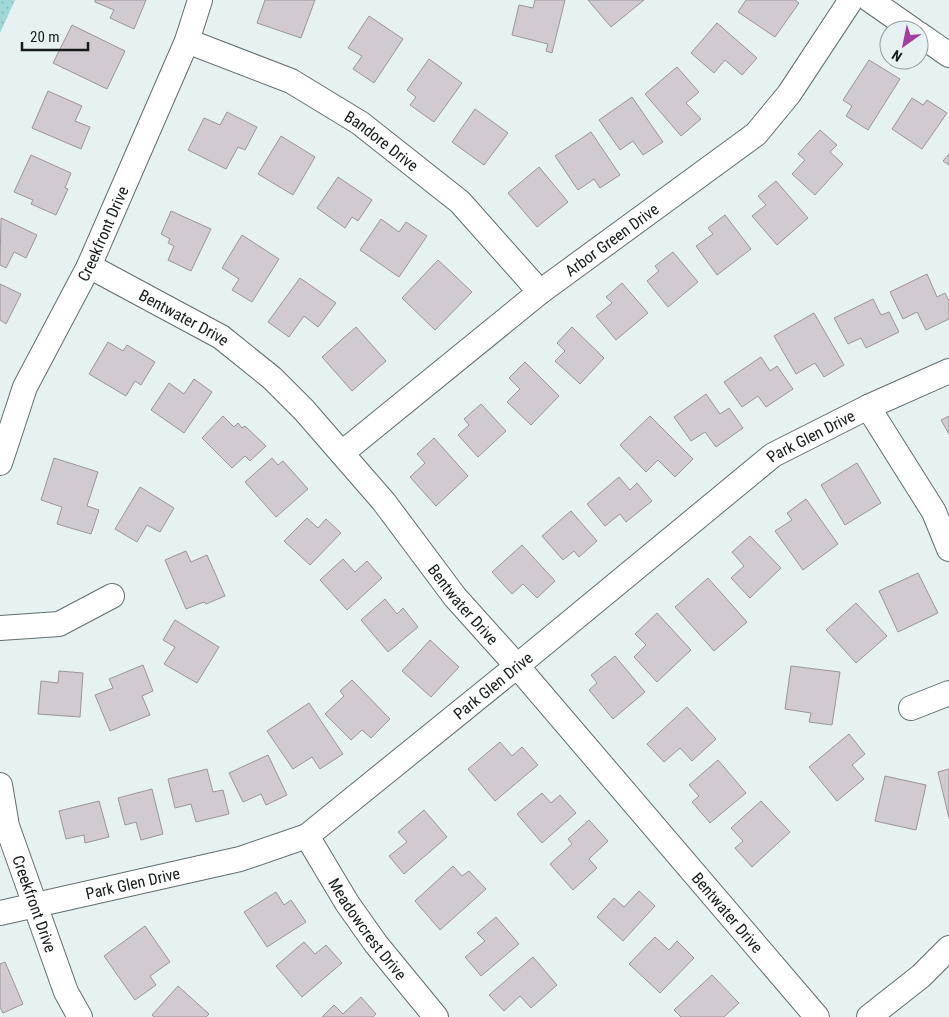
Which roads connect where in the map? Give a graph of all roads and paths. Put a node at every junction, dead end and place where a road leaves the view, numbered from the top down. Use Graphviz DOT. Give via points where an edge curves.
graph roads {
  1 [pos="200,0"];
  2 [pos="851,0"];
  3 [pos="870,0"];
  4 [pos="899,20"];
  5 [pos="187,41"];
  6 [pos="929,41"];
  7 [pos="949,55"];
  8 [pos="89,266"];
  9 [pos="540,292"];
  10 [pos="949,371"];
  11 [pos="868,406"];
  12 [pos="342,454"];
  13 [pos="0,462"];
  14 [pos="949,549"];
  15 [pos="112,596"];
  16 [pos="0,628"];
  17 [pos="517,666"];
  18 [pos="949,693"];
  19 [pos="911,708"];
  20 [pos="0,785"];
  21 [pos="307,836"];
  22 [pos="36,906"];
  23 [pos="0,913"];
  24 [pos="949,948"];
  25 [pos="80,1017"];
  26 [pos="436,1017"];
  27 [pos="817,1017"];
  28 [pos="869,1017"];
  1 -- 5 [label="street, Creekfront Drive"];
  2 -- 9 [label="street, Arbor Green Drive" via="789,94 756,134"];
  3 -- 4 [label="street"];
  5 -- 8 [label="street, Creekfront Drive"];
  5 -- 9 [label="street, Bandore Drive" via="290,81 360,123 460,202"];
  6 -- 7 [label="street"];
  8 -- 12 [label="street, Bentwater Drive" via="221,337 272,378"];
  8 -- 13 [label="street, Creekfront Drive" via="25,387"];
  9 -- 12 [label="street, Arbor Green Drive"];
  10 -- 11 [label="street, Park Glen Drive"];
  11 -- 14 [label="street" via="934,512"];
  11 -- 17 [label="street, Park Glen Drive" via="773,456"];
  12 -- 17 [label="street, Bentwater Drive" via="384,502 455,597"];
  15 -- 16 [label="street" via="59,624"];
  17 -- 21 [label="street, Park Glen Drive"];
  17 -- 27 [label="street, Bentwater Drive"];
  18 -- 19 [label="street"];
  20 -- 22 [label="street, Creekfront Drive" via="7,826"];
  21 -- 22 [label="street, Park Glen Drive" via="240,859"];
  21 -- 26 [label="street, Meadowcrest Drive" via="376,944"];
  22 -- 23 [label="street, Park Glen Drive"];
  22 -- 25 [label="street, Creekfront Drive" via="66,992"];
  24 -- 28 [label="street" via="921,976"];
}
